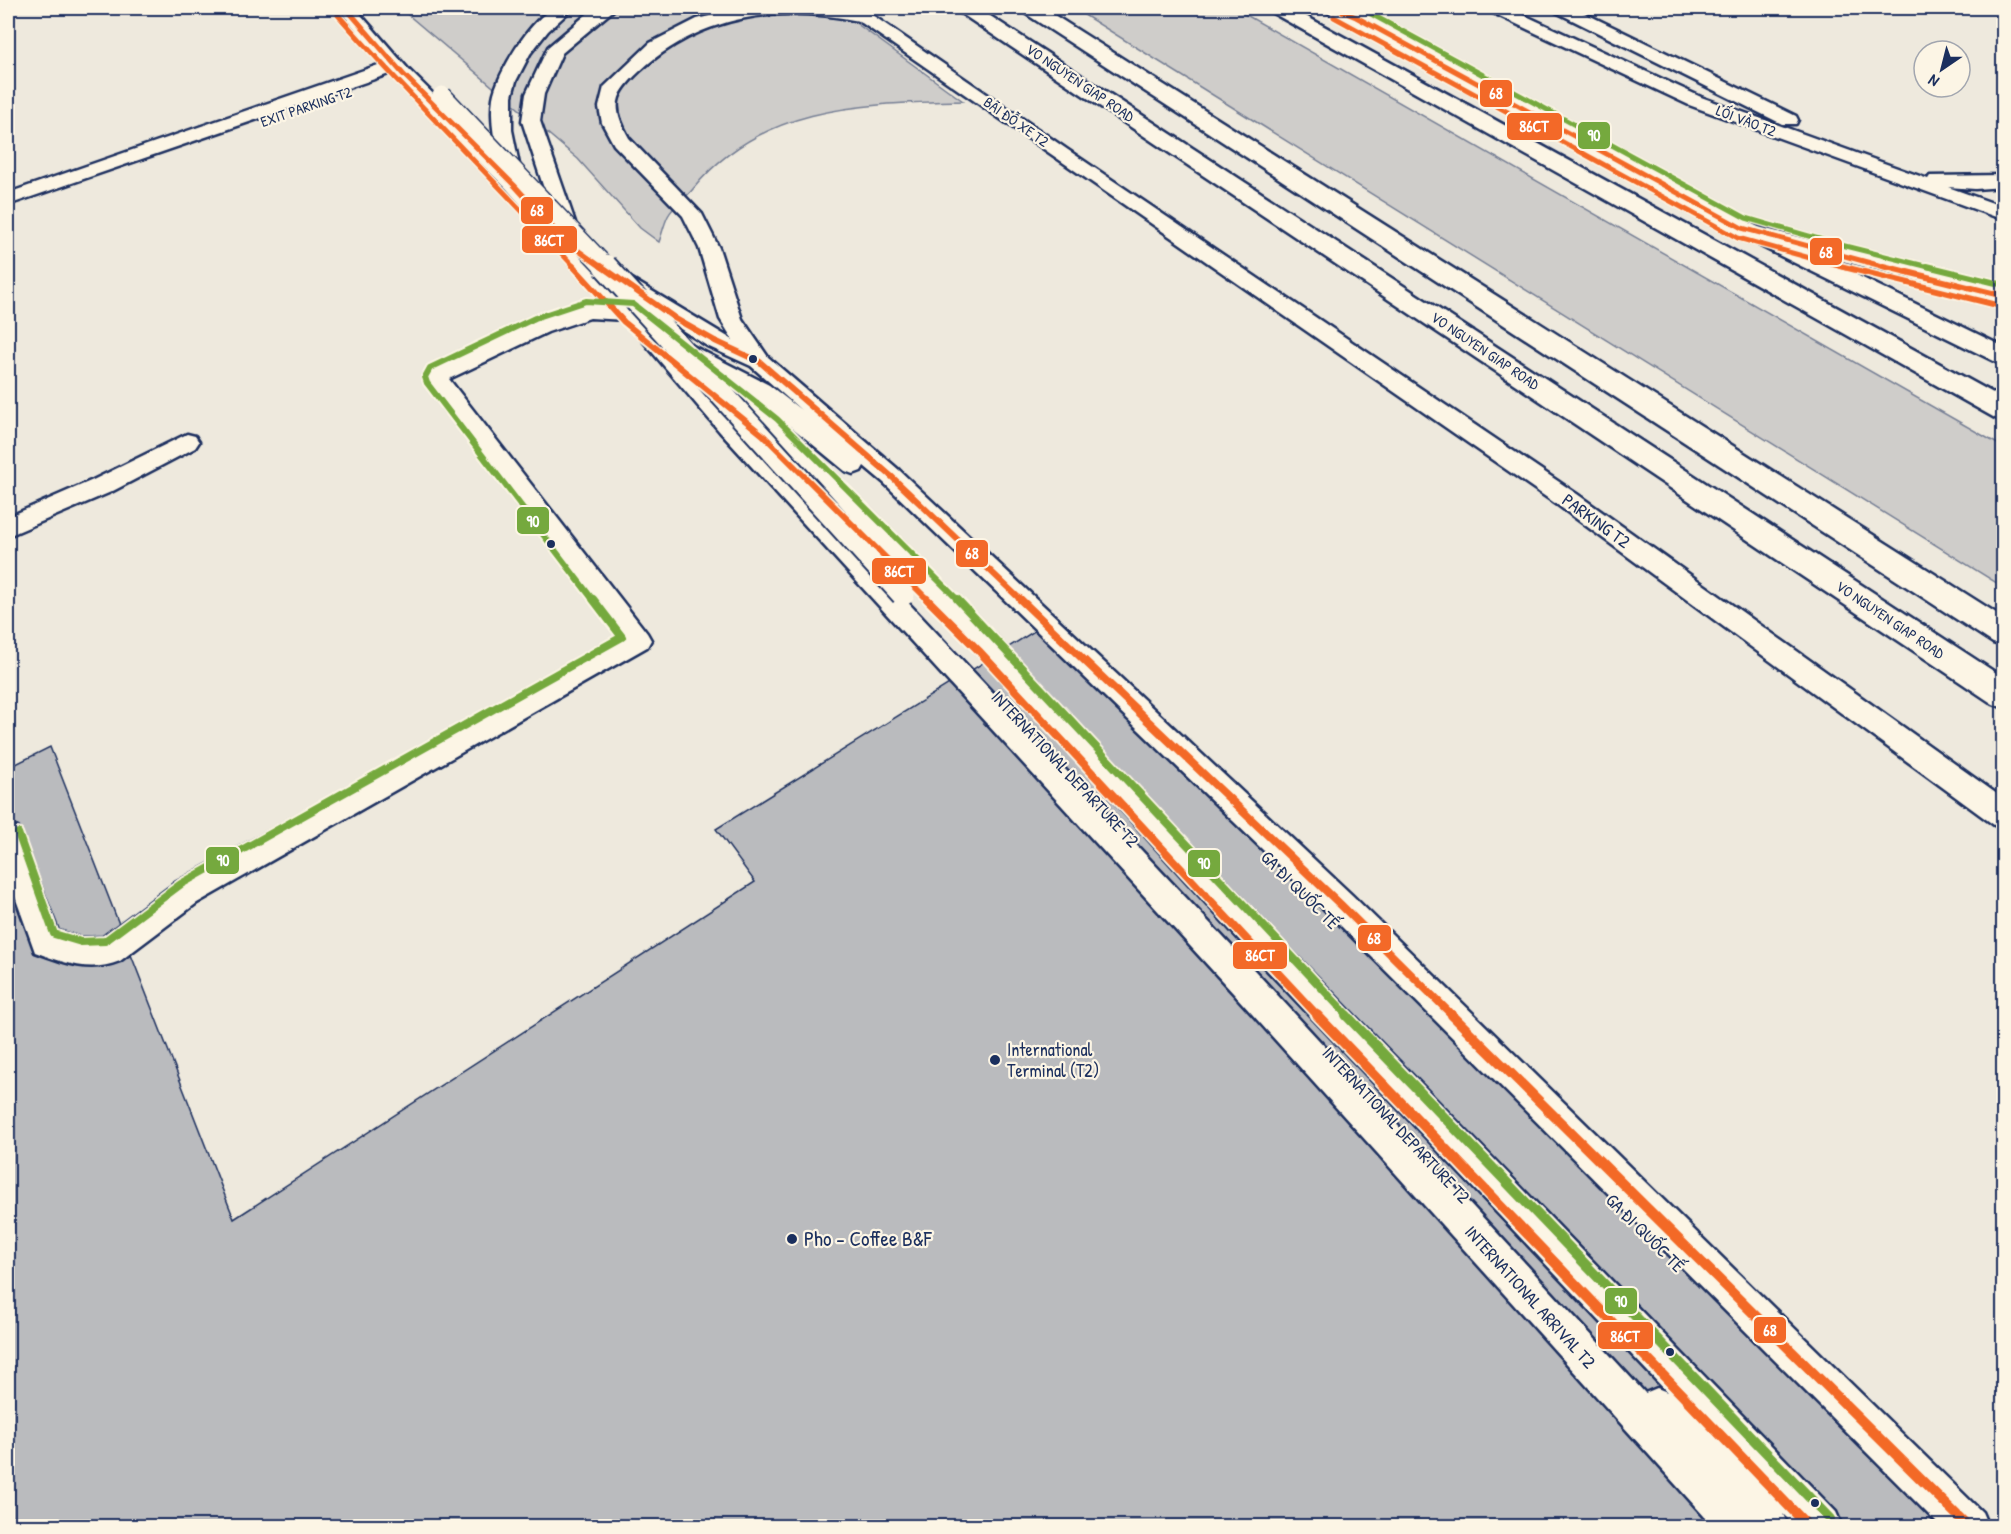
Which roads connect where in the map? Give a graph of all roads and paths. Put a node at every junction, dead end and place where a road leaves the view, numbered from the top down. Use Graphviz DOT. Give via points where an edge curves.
graph roads {
  1 [pos="358,8"];
  2 [pos="565,8"];
  3 [pos="608,8"];
  4 [pos="966,8"];
  5 [pos="1030,8"];
  6 [pos="1278,8"];
  7 [pos="1334,8"];
  8 [pos="1497,8"];
  9 [pos="1562,8"];
  10 [pos="859,12"];
  11 [pos="1348,12"];
  12 [pos="400,70"];
  13 [pos="208,141"];
  14 [pos="1857,161"];
  15 [pos="1897,176"];
  16 [pos="2004,181"];
  17 [pos="514,185"];
  18 [pos="8,199"];
  19 [pos="2004,214"];
  20 [pos="1743,228"];
  21 [pos="565,232"];
  22 [pos="2004,296"];
  23 [pos="631,314"];
  24 [pos="666,340"];
  25 [pos="2004,358"];
  26 [pos="760,362"];
  27 [pos="2004,411"];
  28 [pos="8,507"];
  29 [pos="8,527"];
  30 [pos="2004,634"];
  31 [pos="2004,695"];
  32 [pos="2004,816"];
  33 [pos="8,837"];
  34 [pos="1740,1527"];
  35 [pos="1768,1527"];
  36 [pos="1822,1527"];
  37 [pos="1940,1527"];
  38 [pos="1968,1527"];
  1 -- 12 [label="lane, INTERNATIONAL ARRIVAL T2"];
  1 -- 21 [label="lane, INTERNATIONAL DEPARTURE T2, bridge"];
  2 -- 17 [label="lane" via="539,31 518,58 506,85 500,109"];
  3 -- 21 [label="lane" via="554,51 535,94 531,121"];
  4 -- 31 [label="main road, VO NGUYEN GIAP ROAD"];
  5 -- 30 [label="main road, VO NGUYEN GIAP ROAD"];
  6 -- 27 [label="main road"];
  7 -- 11 [label="main road"];
  8 -- 14 [label="lane, LỐI VÀO T2" via="1695,101"];
  9 -- 14 [label="lane" via="1799,125"];
  10 -- 26 [label="lane" via="773,9 703,23 648,53 619,80 610,96 611,123 621,141 692,214 709,248 731,319"];
  10 -- 32 [label="lane, PARKING T2" via="1568,500"];
  11 -- 20 [label="main road"];
  12 -- 13 [label="lane, EXIT PARKING T2"];
  12 -- 17 [label="lane, INTERNATIONAL ARRIVAL T2"];
  12 -- 18 [label="lane"];
  14 -- 15 [label="lane, LỐI VÀO T2"];
  15 -- 16 [label="lane" via="1975,183"];
  15 -- 19 [label="lane, LỐI VÀO T2"];
  17 -- 21 [label="lane, INTERNATIONAL ARRIVAL T2"];
  20 -- 22 [label="lane"];
  20 -- 25 [label="main road"];
  21 -- 23 [label="lane, INTERNATIONAL ARRIVAL T2"];
  21 -- 24 [label="lane, INTERNATIONAL DEPARTURE T2, bridge"];
  21 -- 26 [label="lane" via="676,319"];
  23 -- 24 [label="lane"];
  23 -- 33 [label="lane" via="589,311 540,327 435,377 638,640 186,893 109,951 80,953 46,942"];
  23 -- 34 [label="lane, INTERNATIONAL ARRIVAL T2" via="728,426 1245,983"];
  24 -- 35 [label="lane, INTERNATIONAL DEPARTURE T2, bridge"];
  24 -- 36 [label="lane" via="770,427 987,644 1276,957"];
  24 -- 37 [label="lane, GA ĐI QUỐC TẾ, bridge" via="761,390 959,552"];
  26 -- 38 [label="lane" via="883,469 1324,889"];
  28 -- 29 [label="lane" via="135,454 187,442 102,486"];
}
